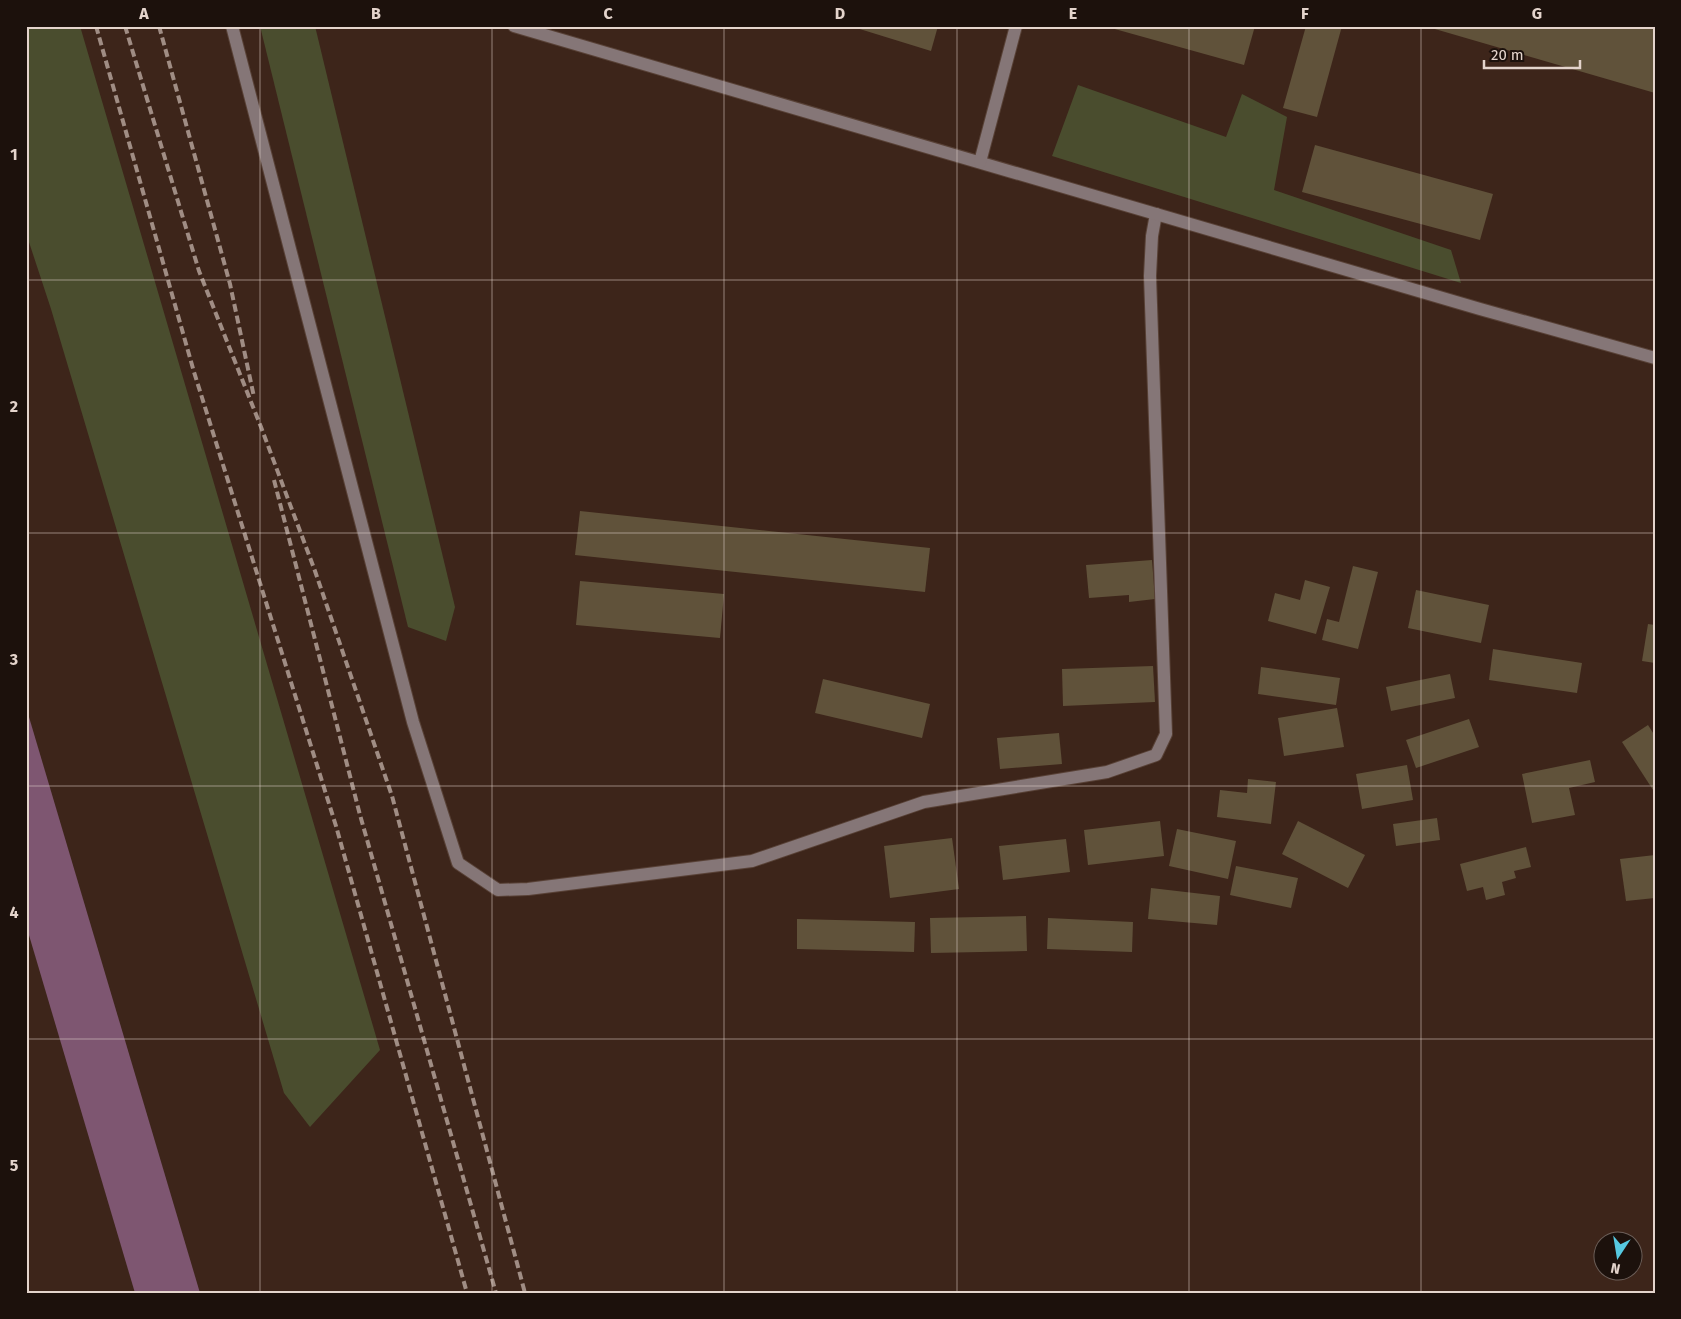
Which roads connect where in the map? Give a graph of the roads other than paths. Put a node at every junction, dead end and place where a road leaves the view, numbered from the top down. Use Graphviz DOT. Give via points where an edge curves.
graph roads {
  1 [pos="232,26"];
  2 [pos="514,26"];
  3 [pos="1016,26"];
  4 [pos="980,162"];
  5 [pos="1156,214"];
  6 [pos="1655,358"];
  1 -- 5 [label="street" via="413,722 458,863 498,890 752,861 924,802 1107,772 1156,755 1166,734 1150,276"];
  2 -- 4 [label="street"];
  3 -- 4 [label="street"];
  4 -- 5 [label="street"];
  5 -- 6 [label="street"];
}
